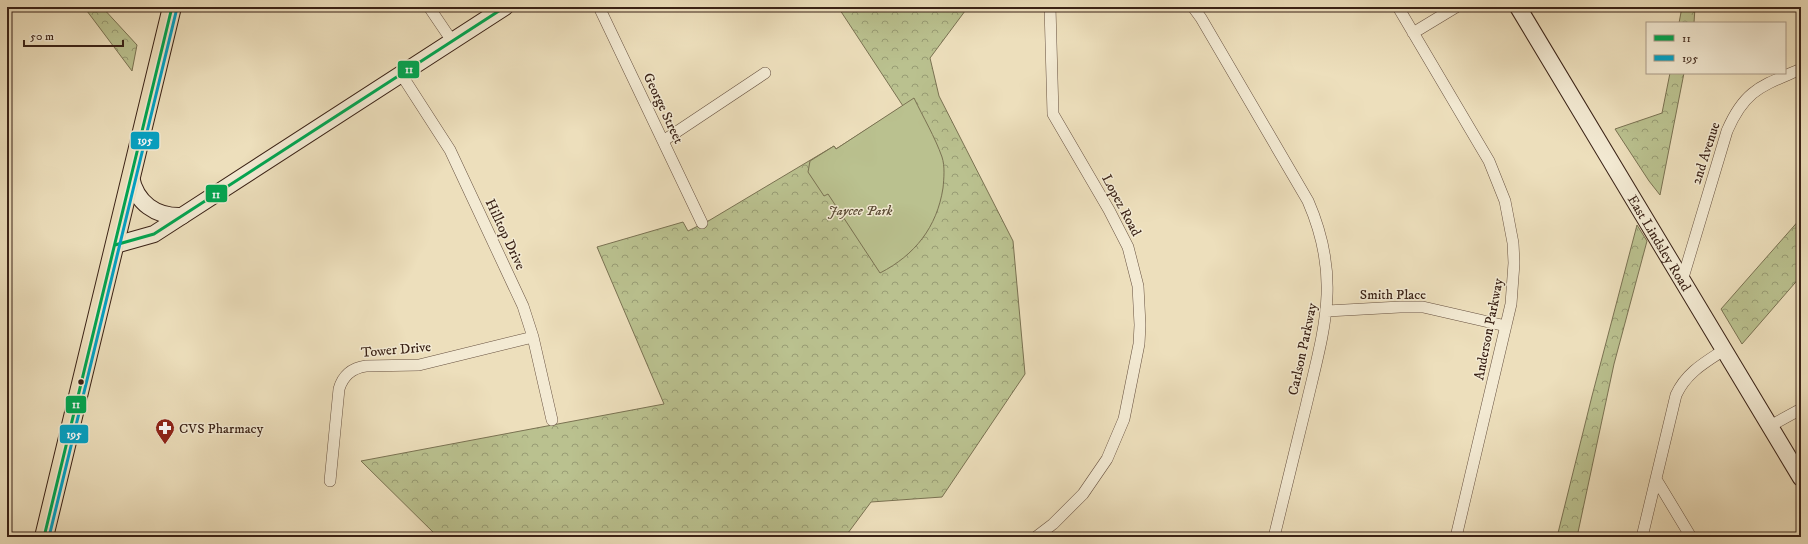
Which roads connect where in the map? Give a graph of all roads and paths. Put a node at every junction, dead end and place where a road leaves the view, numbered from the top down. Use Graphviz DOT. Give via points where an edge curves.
graph roads {
  1 [pos="172,7"];
  2 [pos="429,7"];
  3 [pos="505,7"];
  4 [pos="599,7"];
  5 [pos="1050,7"];
  6 [pos="1192,7"];
  7 [pos="1398,7"];
  8 [pos="1456,7"];
  9 [pos="1518,7"];
  10 [pos="1413,33"];
  11 [pos="452,41"];
  12 [pos="1801,68"];
  13 [pos="401,74"];
  14 [pos="766,74"];
  15 [pos="663,141"];
  16 [pos="131,177"];
  17 [pos="182,216"];
  18 [pos="702,222"];
  19 [pos="115,245"];
  20 [pos="1682,281"];
  21 [pos="1327,311"];
  22 [pos="1506,326"];
  23 [pos="533,338"];
  24 [pos="1724,350"];
  25 [pos="1801,409"];
  26 [pos="552,420"];
  27 [pos="1770,426"];
  28 [pos="1801,478"];
  29 [pos="1656,479"];
  30 [pos="330,481"];
  31 [pos="44,537"];
  32 [pos="1036,537"];
  33 [pos="1274,537"];
  34 [pos="1456,537"];
  35 [pos="1642,537"];
  36 [pos="1691,537"];
  1 -- 16 [label="main road"];
  2 -- 11 [label="street"];
  3 -- 11 [label="main road"];
  4 -- 15 [label="street, George Street"];
  5 -- 32 [label="street, Lopez Road" via="1053,114 1110,210 1128,247 1138,286 1140,325 1139,344 1124,419 1110,452 1083,494"];
  6 -- 21 [label="street, Carlson Parkway" via="1201,18 1314,215 1326,261"];
  7 -- 10 [label="street, Anderson Parkway"];
  8 -- 10 [label="street"];
  9 -- 20 [label="main road, East Lindsley Road"];
  10 -- 22 [label="street, Anderson Parkway" via="1488,161 1505,201 1514,263 1511,304"];
  11 -- 13 [label="main road"];
  12 -- 20 [label="street, 2nd Avenue" via="1761,86 1743,101 1733,117"];
  13 -- 17 [label="main road"];
  13 -- 23 [label="street, Hilltop Drive" via="450,150 523,306"];
  14 -- 15 [label="street"];
  15 -- 18 [label="street, George Street"];
  16 -- 17 [label="main road" via="139,198 149,208 165,215"];
  16 -- 19 [label="main road"];
  17 -- 19 [label="main road" via="154,234"];
  19 -- 31 [label="main road"];
  20 -- 24 [label="main road, East Lindsley Road"];
  21 -- 22 [label="street, Smith Place" via="1423,307"];
  21 -- 33 [label="street, Carlson Parkway"];
  22 -- 34 [label="street, Anderson Parkway"];
  23 -- 26 [label="street, Hilltop Drive"];
  23 -- 30 [label="street, Tower Drive" via="419,365 366,366 349,372 338,389"];
  24 -- 27 [label="main road, East Lindsley Road"];
  24 -- 29 [label="street" via="1697,367 1680,387"];
  25 -- 27 [label="street"];
  27 -- 28 [label="main road, East Lindsley Road"];
  29 -- 35 [label="street"];
  29 -- 36 [label="street"];
}
